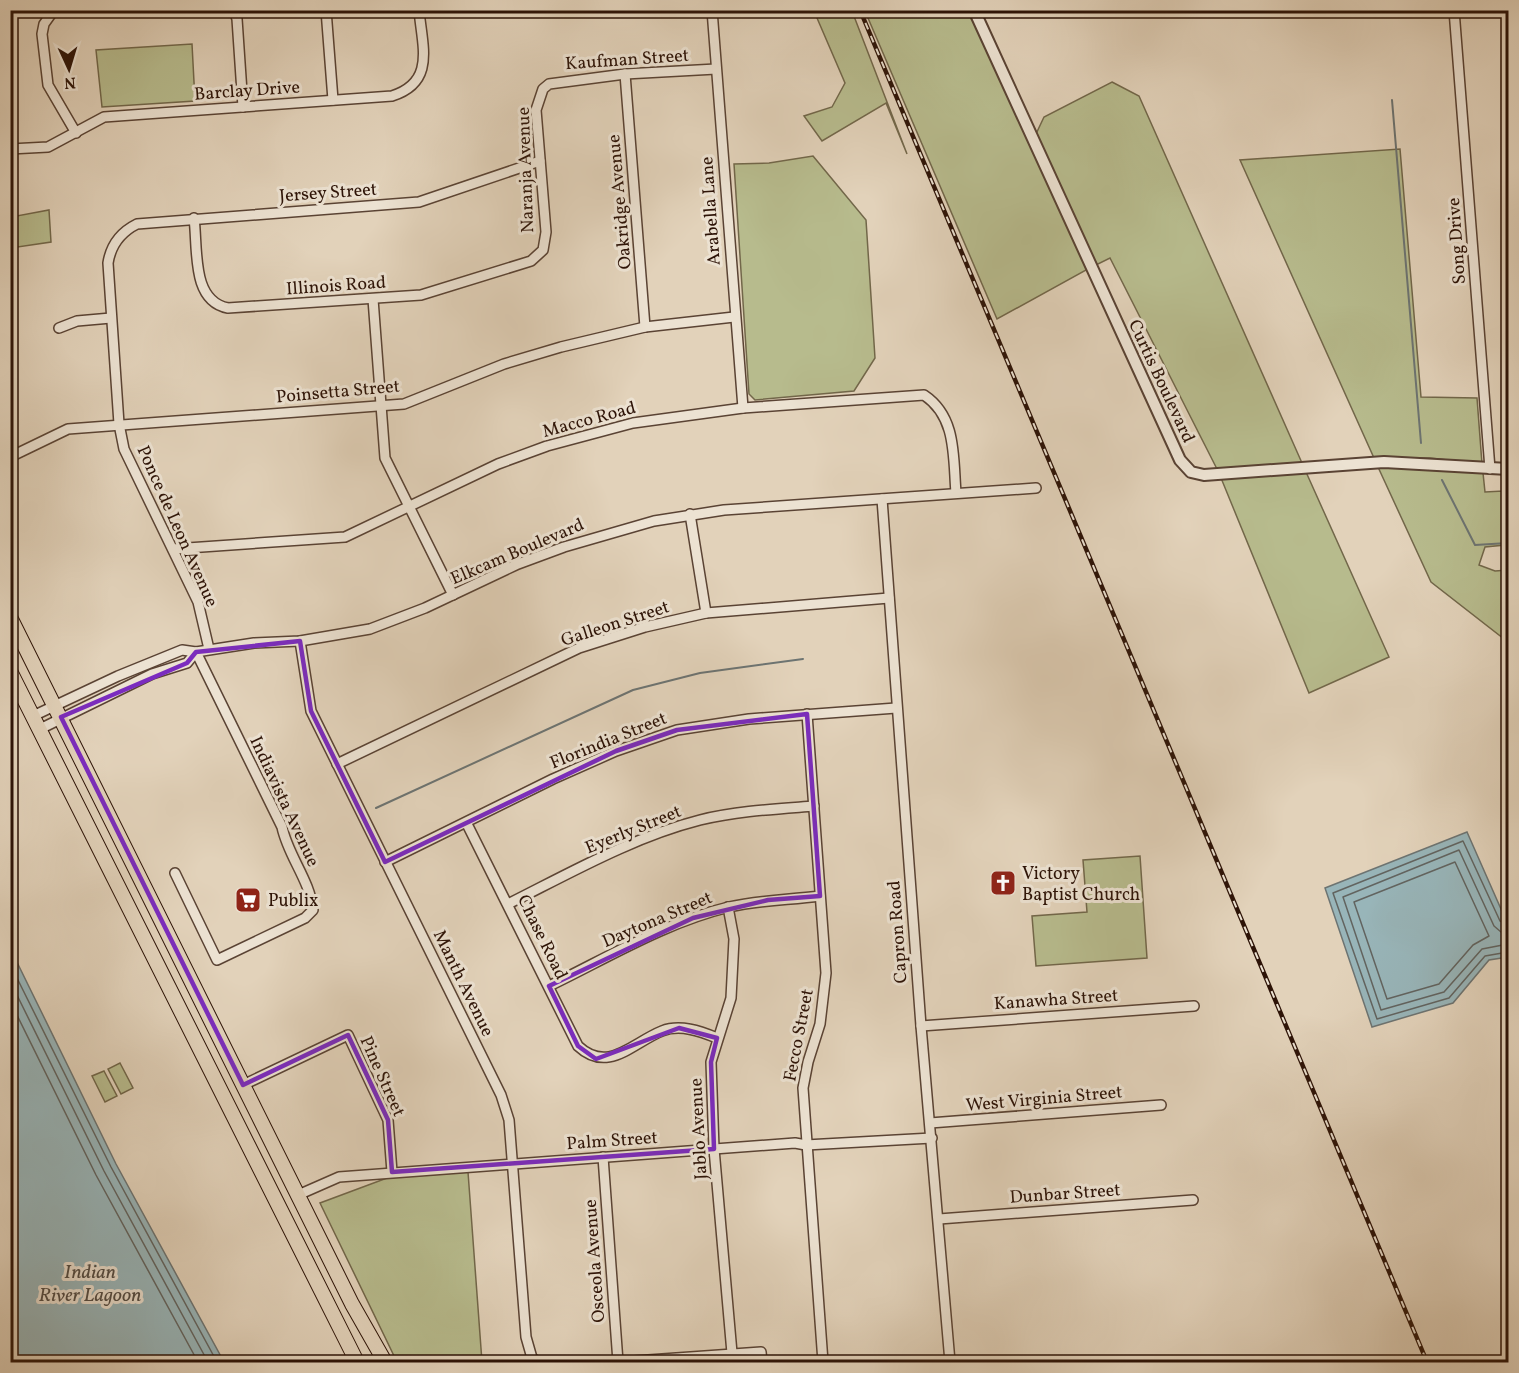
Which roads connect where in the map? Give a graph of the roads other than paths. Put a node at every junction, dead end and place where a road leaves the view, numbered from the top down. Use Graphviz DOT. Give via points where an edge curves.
graph roads {
  1 [pos="54,10"];
  2 [pos="234,10"];
  3 [pos="326,10"];
  4 [pos="419,10"];
  5 [pos="712,10"];
  6 [pos="974,10"];
  7 [pos="1454,10"];
  8 [pos="716,69"];
  9 [pos="625,74"];
  10 [pos="543,89"];
  11 [pos="333,100"];
  12 [pos="243,107"];
  13 [pos="76,133"];
  14 [pos="10,150"];
  15 [pos="540,161"];
  16 [pos="194,218"];
  17 [pos="117,239"];
  18 [pos="543,250"];
  19 [pos="373,299"];
  20 [pos="734,316"];
  21 [pos="111,318"];
  22 [pos="645,327"];
  23 [pos="59,328"];
  24 [pos="381,405"];
  25 [pos="743,408"];
  26 [pos="119,424"];
  27 [pos="10,457"];
  28 [pos="1509,469"];
  29 [pos="1490,470"];
  30 [pos="1036,488"];
  31 [pos="956,493"];
  32 [pos="882,499"];
  33 [pos="408,505"];
  34 [pos="690,514"];
  35 [pos="173,549"];
  36 [pos="453,595"];
  37 [pos="889,598"];
  38 [pos="706,613"];
  39 [pos="10,617"];
  40 [pos="300,641"];
  41 [pos="209,649"];
  42 [pos="196,652"];
  43 [pos="10,671"];
  44 [pos="896,708"];
  45 [pos="57,711"];
  46 [pos="807,714"];
  47 [pos="36,723"];
  48 [pos="337,764"];
  49 [pos="813,806"];
  50 [pos="467,824"];
  51 [pos="386,862"];
  52 [pos="175,873"];
  53 [pos="820,896"];
  54 [pos="508,904"];
  55 [pos="728,907"];
  56 [pos="549,986"];
  57 [pos="1194,1006"];
  58 [pos="921,1026"];
  59 [pos="717,1038"];
  60 [pos="243,1085"];
  61 [pos="1161,1105"];
  62 [pos="930,1123"];
  63 [pos="932,1138"];
  64 [pos="806,1145"];
  65 [pos="714,1149"];
  66 [pos="603,1157"];
  67 [pos="513,1164"];
  68 [pos="392,1172"];
  69 [pos="298,1195"];
  70 [pos="1193,1200"];
  71 [pos="939,1219"];
  72 [pos="732,1353"];
  73 [pos="535,1360"];
  74 [pos="357,1362"];
  75 [pos="385,1362"];
  76 [pos="619,1362"];
  77 [pos="762,1362"];
  78 [pos="823,1362"];
  79 [pos="950,1362"];
  1 -- 13 [label="street" via="42,34 48,85"];
  2 -- 12 [label="street"];
  3 -- 11 [label="street"];
  4 -- 11 [label="street, Barclay Drive" via="424,66 414,86 392,96"];
  5 -- 8 [label="street, Arabella Lane"];
  6 -- 29 [label="street, Curtis Boulevard" via="1180,460 1191,472 1204,475 1384,462 1430,462"];
  7 -- 29 [label="street, Song Drive"];
  8 -- 9 [label="street, Kaufman Street"];
  8 -- 20 [label="street, Arabella Lane"];
  9 -- 10 [label="street, Kaufman Street" via="556,81"];
  9 -- 22 [label="street, Oakridge Avenue"];
  10 -- 15 [label="street, Naranja Avenue" via="536,110"];
  11 -- 12 [label="street, Barclay Drive"];
  12 -- 13 [label="street, Barclay Drive" via="104,117"];
  13 -- 14 [label="street, Barclay Drive" via="48,147"];
  15 -- 16 [label="street, Jersey Street" via="419,202"];
  15 -- 18 [label="street, Naranja Avenue" via="546,232"];
  16 -- 17 [label="street, Jersey Street" via="137,224"];
  16 -- 19 [label="street, Illinois Road" via="201,284 209,300 218,306"];
  17 -- 21 [label="street, Ponce de Leon Avenue" via="108,263"];
  18 -- 19 [label="street, Illinois Road" via="531,261 437,292"];
  19 -- 24 [label="street"];
  20 -- 22 [label="street, Poinsetta Street"];
  20 -- 25 [label="street, Arabella Lane"];
  21 -- 23 [label="street" via="77,321"];
  21 -- 26 [label="street, Ponce de Leon Avenue"];
  22 -- 24 [label="street, Poinsetta Street" via="504,364 404,404"];
  24 -- 26 [label="street, Poinsetta Street"];
  24 -- 33 [label="street" via="385,458"];
  25 -- 31 [label="street, Macco Road" via="924,394 939,408 952,437"];
  25 -- 33 [label="street, Macco Road" via="670,416 586,434 498,464"];
  26 -- 27 [label="street, Poinsetta Street" via="68,429"];
  26 -- 35 [label="street, Ponce de Leon Avenue" via="124,449"];
  28 -- 29 [label="street, Curtis Boulevard"];
  30 -- 31 [label="street, Elkcam Boulevard"];
  31 -- 32 [label="street, Elkcam Boulevard"];
  32 -- 34 [label="street, Elkcam Boulevard"];
  32 -- 37 [label="street, Capron Road"];
  33 -- 35 [label="street, Macco Road" via="345,537"];
  33 -- 36 [label="street"];
  34 -- 36 [label="street, Elkcam Boulevard" via="564,547"];
  34 -- 38 [label="street"];
  35 -- 41 [label="street, Ponce de Leon Avenue" via="198,602"];
  36 -- 40 [label="street, Elkcam Boulevard" via="396,621"];
  37 -- 38 [label="street, Galleon Street"];
  37 -- 44 [label="street, Capron Road"];
  38 -- 48 [label="street, Galleon Street" via="579,648"];
  39 -- 45 [label="main road"];
  40 -- 41 [label="street, Elkcam Boulevard"];
  40 -- 48 [label="street, Manth Avenue" via="311,711"];
  41 -- 42 [label="street, Elkcam Boulevard"];
  42 -- 45 [label="street, Elkcam Boulevard" via="187,663"];
  42 -- 45 [label="street, Elkcam Boulevard" via="182,650 161,657"];
  42 -- 52 [label="street, Indiavista Avenue" via="282,827 285,842 312,894 313,910 305,918 217,960"];
  43 -- 47 [label="main road"];
  44 -- 46 [label="street, Florindia Street"];
  44 -- 58 [label="street, Capron Road"];
  45 -- 47 [label="street, Elkcam Boulevard"];
  45 -- 47 [label="street, Elkcam Boulevard"];
  45 -- 60 [label="main road"];
  46 -- 49 [label="street, Fecco Street"];
  46 -- 50 [label="street, Florindia Street" via="677,730 553,779"];
  47 -- 74 [label="main road"];
  48 -- 51 [label="street, Manth Avenue"];
  49 -- 53 [label="street, Fecco Street"];
  49 -- 54 [label="street, Eyerly Street" via="711,818 656,833"];
  50 -- 51 [label="street, Florindia Street"];
  50 -- 54 [label="street, Chase Road"];
  51 -- 67 [label="street, Manth Avenue" via="501,1095 509,1120"];
  53 -- 55 [label="street, Daytona Street"];
  53 -- 64 [label="street, Fecco Street" via="826,973 820,1024 803,1088"];
  54 -- 56 [label="street, Chase Road"];
  55 -- 56 [label="street, Daytona Street" via="693,918"];
  55 -- 59 [label="street, Jablo Avenue" via="734,939 731,998"];
  56 -- 59 [label="street, Chase Road" via="578,1046 596,1059 679,1028"];
  57 -- 58 [label="street, Kanawha Street"];
  58 -- 62 [label="street, Capron Road"];
  59 -- 65 [label="street, Jablo Avenue" via="711,1062"];
  60 -- 68 [label="street, Pine Street" via="348,1035 388,1120"];
  60 -- 69 [label="main road"];
  61 -- 62 [label="street, West Virginia Street"];
  62 -- 63 [label="street, Capron Road"];
  63 -- 64 [label="street, Palm Street"];
  63 -- 71 [label="street, Capron Road"];
  64 -- 65 [label="street, Palm Street"];
  64 -- 78 [label="street, Fecco Street"];
  65 -- 66 [label="street, Palm Street"];
  65 -- 72 [label="street, Jablo Avenue"];
  66 -- 67 [label="street, Palm Street"];
  66 -- 76 [label="street, Osceola Avenue"];
  67 -- 68 [label="street, Palm Street"];
  67 -- 73 [label="street, Manth Avenue" via="526,1337"];
  68 -- 69 [label="street, Palm Street" via="339,1177"];
  69 -- 75 [label="main road"];
  70 -- 71 [label="street, Dunbar Street"];
  71 -- 79 [label="street, Capron Road"];
  72 -- 76 [label="street"];
  72 -- 77 [label="street" via="761,1352"];
}
